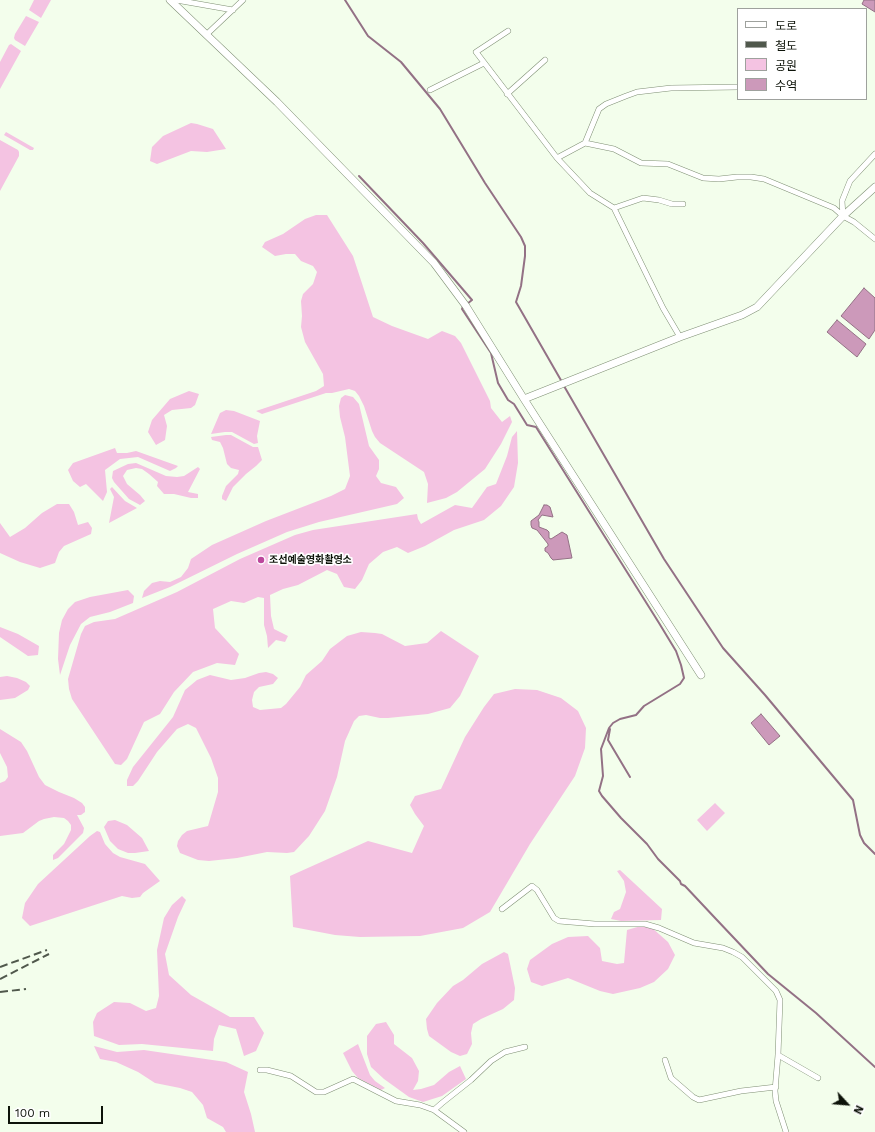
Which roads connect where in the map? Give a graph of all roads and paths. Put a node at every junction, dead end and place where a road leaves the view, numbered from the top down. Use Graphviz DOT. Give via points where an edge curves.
graph roads {
  1 [pos="170,0"];
  2 [pos="176,0"];
  3 [pos="243,0"];
  4 [pos="232,10"];
  5 [pos="508,31"];
  6 [pos="206,35"];
  7 [pos="545,60"];
  8 [pos="484,63"];
  9 [pos="737,87"];
  10 [pos="430,90"];
  11 [pos="507,94"];
  12 [pos="586,143"];
  13 [pos="875,154"];
  14 [pos="557,158"];
  15 [pos="875,187"];
  16 [pos="683,204"];
  17 [pos="614,208"];
  18 [pos="843,216"];
  19 [pos="875,238"];
  20 [pos="680,338"];
  21 [pos="524,399"];
  22 [pos="701,675"];
  23 [pos="502,909"];
  24 [pos="525,1047"];
  25 [pos="778,1055"];
  26 [pos="665,1060"];
  27 [pos="260,1070"];
  28 [pos="818,1078"];
  29 [pos="776,1086"];
  30 [pos="434,1110"];
  31 [pos="464,1132"];
  32 [pos="786,1132"];
  1 -- 6 [label="main road"];
  2 -- 4 [label="street"];
  3 -- 4 [label="street"];
  4 -- 6 [label="street"];
  5 -- 8 [label="street" via="476,52"];
  6 -- 21 [label="main road" via="277,102 434,264 466,306"];
  7 -- 11 [label="street"];
  8 -- 10 [label="street"];
  8 -- 11 [label="street"];
  9 -- 12 [label="street" via="671,88 637,92 626,96 599,108"];
  11 -- 14 [label="street"];
  12 -- 14 [label="street"];
  12 -- 18 [label="street" via="614,149 641,163 668,164 703,178 736,176 764,179 834,208"];
  13 -- 18 [label="street" via="850,181 842,201"];
  14 -- 17 [label="street" via="590,193"];
  15 -- 18 [label="main road"];
  16 -- 17 [label="street" via="643,198"];
  17 -- 20 [label="street"];
  18 -- 19 [label="street"];
  18 -- 20 [label="main road" via="757,307"];
  20 -- 21 [label="main road"];
  21 -- 22 [label="main road"];
  23 -- 25 [label="street" via="532,886 554,918 559,921 645,924 694,943 733,952 742,957 776,990 780,1000"];
  24 -- 30 [label="street" via="505,1052 491,1061"];
  25 -- 28 [label="street"];
  25 -- 29 [label="street"];
  26 -- 29 [label="street" via="671,1078 693,1098 699,1100"];
  27 -- 30 [label="street" via="291,1076 316,1092 324,1092 353,1079 396,1101"];
  29 -- 32 [label="street" via="776,1101"];
  30 -- 31 [label="street"];
}
